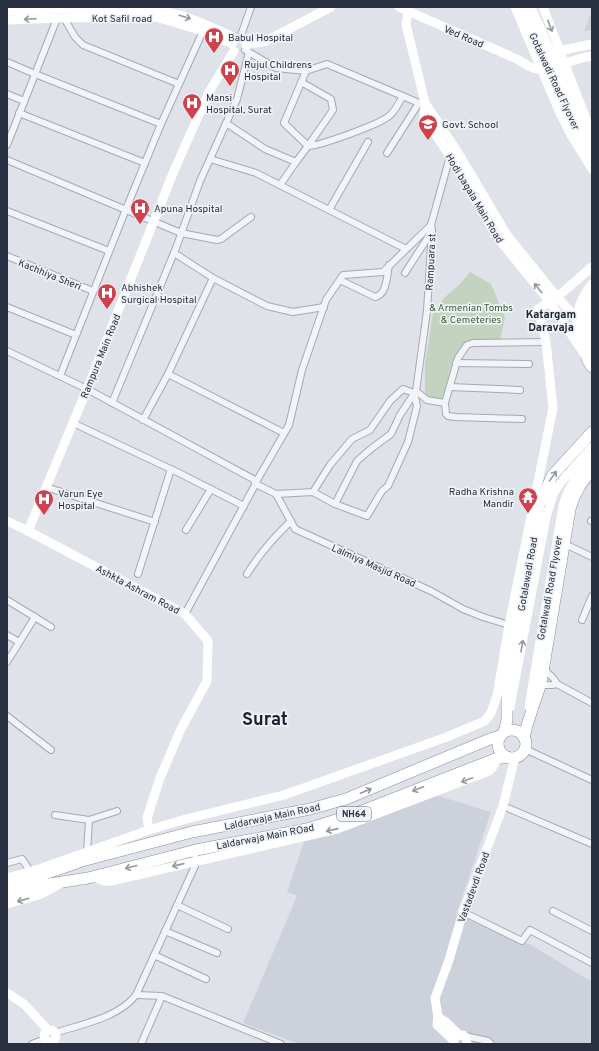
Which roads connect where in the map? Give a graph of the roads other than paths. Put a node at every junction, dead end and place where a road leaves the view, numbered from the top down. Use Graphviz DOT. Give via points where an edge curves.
graph roads {
  1 [pos="251,7"];
  2 [pos="331,7"];
  3 [pos="399,7"];
  4 [pos="515,7"];
  5 [pos="522,7"];
  6 [pos="531,7"];
  7 [pos="543,7"];
  8 [pos="154,8"];
  9 [pos="410,9"];
  10 [pos="7,11"];
  11 [pos="60,15"];
  12 [pos="7,20"];
  13 [pos="203,31"];
  14 [pos="592,44"];
  15 [pos="240,46"];
  16 [pos="559,50"];
  17 [pos="536,56"];
  18 [pos="592,56"];
  19 [pos="519,60"];
  20 [pos="7,62"];
  21 [pos="564,63"];
  22 [pos="541,69"];
  23 [pos="306,71"];
  24 [pos="35,74"];
  25 [pos="301,82"];
  26 [pos="179,84"];
  27 [pos="7,94"];
  28 [pos="403,96"];
  29 [pos="24,101"];
  30 [pos="422,103"];
  31 [pos="19,114"];
  32 [pos="226,123"];
  33 [pos="161,124"];
  34 [pos="592,129"];
  35 [pos="592,141"];
  36 [pos="368,142"];
  37 [pos="7,145"];
  38 [pos="308,146"];
  39 [pos="387,153"];
  40 [pos="453,154"];
  41 [pos="592,154"];
  42 [pos="210,159"];
  43 [pos="7,160"];
  44 [pos="296,162"];
  45 [pos="145,163"];
  46 [pos="592,169"];
  47 [pos="280,185"];
  48 [pos="126,209"];
  49 [pos="329,210"];
  50 [pos="7,211"];
  51 [pos="250,217"];
  52 [pos="154,221"];
  53 [pos="431,224"];
  54 [pos="432,231"];
  55 [pos="181,232"];
  56 [pos="406,249"];
  57 [pos="109,252"];
  58 [pos="174,253"];
  59 [pos="7,256"];
  60 [pos="389,265"];
  61 [pos="592,267"];
  62 [pos="405,273"];
  63 [pos="213,278"];
  64 [pos="340,280"];
  65 [pos="592,284"];
  66 [pos="93,291"];
  67 [pos="592,296"];
  68 [pos="553,299"];
  69 [pos="7,307"];
  70 [pos="324,307"];
  71 [pos="592,316"];
  72 [pos="592,326"];
  73 [pos="76,335"];
  74 [pos="592,335"];
  75 [pos="546,342"];
  76 [pos="592,344"];
  77 [pos="7,351"];
  78 [pos="591,362"];
  79 [pos="456,363"];
  80 [pos="529,364"];
  81 [pos="168,374"];
  82 [pos="60,376"];
  83 [pos="450,387"];
  84 [pos="87,389"];
  85 [pos="520,390"];
  86 [pos="415,392"];
  87 [pos="112,403"];
  88 [pos="445,403"];
  89 [pos="522,419"];
  90 [pos="143,420"];
  91 [pos="73,423"];
  92 [pos="592,432"];
  93 [pos="284,433"];
  94 [pos="592,447"];
  95 [pos="592,458"];
  96 [pos="172,470"];
  97 [pos="592,470"];
  98 [pos="256,483"];
  99 [pos="46,487"];
  100 [pos="211,489"];
  101 [pos="313,492"];
  102 [pos="276,494"];
  103 [pos="335,504"];
  104 [pos="244,506"];
  105 [pos="7,521"];
  106 [pos="291,521"];
  107 [pos="155,522"];
  108 [pos="186,530"];
  109 [pos="28,531"];
  110 [pos="565,544"];
  111 [pos="592,557"];
  112 [pos="138,574"];
  113 [pos="246,574"];
  114 [pos="592,596"];
  115 [pos="7,600"];
  116 [pos="185,614"];
  117 [pos="35,618"];
  118 [pos="582,620"];
  119 [pos="509,625"];
  120 [pos="51,628"];
  121 [pos="7,635"];
  122 [pos="19,642"];
  123 [pos="7,662"];
  124 [pos="544,669"];
  125 [pos="557,684"];
  126 [pos="536,688"];
  127 [pos="592,703"];
  128 [pos="7,716"];
  129 [pos="507,720"];
  130 [pos="502,734"];
  131 [pos="524,738"];
  132 [pos="525,749"];
  133 [pos="51,750"];
  134 [pos="507,758"];
  135 [pos="592,780"];
  136 [pos="503,806"];
  137 [pos="117,811"];
  138 [pos="55,815"];
  139 [pos="186,819"];
  140 [pos="88,820"];
  141 [pos="149,830"];
  142 [pos="192,832"];
  143 [pos="592,844"];
  144 [pos="83,856"];
  145 [pos="196,856"];
  146 [pos="7,863"];
  147 [pos="29,876"];
  148 [pos="7,878"];
  149 [pos="63,882"];
  150 [pos="7,886"];
  151 [pos="7,895"];
  152 [pos="7,904"];
  153 [pos="177,905"];
  154 [pos="553,911"];
  155 [pos="463,912"];
  156 [pos="228,928"];
  157 [pos="165,931"];
  158 [pos="592,931"];
  159 [pos="217,953"];
  160 [pos="154,956"];
  161 [pos="592,963"];
  162 [pos="206,978"];
  163 [pos="7,992"];
  164 [pos="136,995"];
  165 [pos="162,996"];
  166 [pos="53,1037"];
  167 [pos="460,1040"];
  168 [pos="32,1044"];
  169 [pos="141,1044"];
  170 [pos="281,1044"];
  171 [pos="492,1044"];
  1 -- 15 [label="street"];
  2 -- 15 [label="main road" via="266,41"];
  3 -- 9 [label="main road, Ved Road"];
  4 -- 17 [label="main road"];
  5 -- 41 [label="main road, Gotalwadi Road Flyover, bridge" via="578,131"];
  6 -- 35 [label="main road, Gotalwadi Road Flyover, bridge"];
  7 -- 16 [label="main road, one-way"];
  8 -- 11 [label="main road, Kot Safil road"];
  8 -- 15 [label="main road, Kot Safil road, one-way" via="206,24"];
  9 -- 19 [label="main road, Ved Road"];
  9 -- 30 [label="main road, Hodi bagala Main Road" via="406,24"];
  10 -- 11 [label="main road, Kot Safil road"];
  11 -- 12 [label="main road, Kot Safil road, one-way"];
  11 -- 13 [label="main road, Kot Safil road" via="156,17"];
  11 -- 24 [label="street"];
  11 -- 26 [label="street" via="83,45"];
  13 -- 15 [label="main road, Kot Safil road"];
  13 -- 26 [label="street"];
  14 -- 16 [label="main road"];
  15 -- 23 [label="street" via="276,68"];
  15 -- 32 [label="street" via="237,99"];
  15 -- 52 [label="main road, Rampura Main Road" via="209,92"];
  16 -- 17 [label="main road"];
  16 -- 21 [label="main road"];
  17 -- 19 [label="main road"];
  17 -- 22 [label="main road"];
  18 -- 21 [label="main road"];
  19 -- 22 [label="main road, Ved Road" via="528,66"];
  20 -- 24 [label="street"];
  21 -- 22 [label="main road"];
  21 -- 34 [label="main road"];
  22 -- 46 [label="main road" via="568,129"];
  23 -- 25 [label="street"];
  23 -- 28 [label="street" via="327,64"];
  24 -- 29 [label="street"];
  24 -- 33 [label="street"];
  25 -- 38 [label="street" via="284,123"];
  25 -- 38 [label="street" via="331,99 333,110"];
  26 -- 33 [label="street"];
  27 -- 29 [label="street"];
  28 -- 30 [label="street"];
  28 -- 38 [label="street" via="390,116 334,139"];
  29 -- 31 [label="street"];
  30 -- 39 [label="street"];
  30 -- 40 [label="main road, Hodi bagala Main Road"];
  31 -- 37 [label="street"];
  31 -- 45 [label="street"];
  32 -- 42 [label="street"];
  32 -- 44 [label="street" via="265,149"];
  33 -- 45 [label="street"];
  36 -- 49 [label="street"];
  38 -- 44 [label="street"];
  40 -- 53 [label="street"];
  40 -- 68 [label="main road, Hodi bagala Main Road"];
  42 -- 47 [label="street" via="256,173"];
  42 -- 55 [label="street"];
  43 -- 48 [label="street"];
  44 -- 47 [label="street"];
  45 -- 48 [label="street"];
  47 -- 49 [label="street"];
  48 -- 52 [label="street"];
  48 -- 57 [label="street"];
  49 -- 56 [label="street"];
  50 -- 57 [label="street"];
  51 -- 55 [label="street" via="221,240"];
  52 -- 55 [label="street"];
  52 -- 84 [label="main road, Rampura Main Road"];
  53 -- 54 [label="street, Rampuara st"];
  53 -- 56 [label="street"];
  54 -- 62 [label="street"];
  54 -- 86 [label="street, Rampuara st" via="427,311"];
  55 -- 58 [label="street"];
  56 -- 60 [label="street"];
  57 -- 66 [label="street"];
  58 -- 63 [label="street"];
  58 -- 87 [label="street"];
  59 -- 66 [label="street, Kachhiya Sheri"];
  60 -- 64 [label="street" via="383,272 343,275"];
  60 -- 64 [label="street" via="384,289 379,296"];
  61 -- 68 [label="main road"];
  63 -- 70 [label="street" via="267,306 288,312"];
  63 -- 81 [label="street"];
  64 -- 70 [label="street"];
  65 -- 78 [label="main road, bridge" via="584,295 577,314 579,336"];
  66 -- 73 [label="street"];
  67 -- 76 [label="main road, bridge" via="585,316 587,334"];
  68 -- 74 [label="main road, Hodi bagala Main Road"];
  68 -- 75 [label="main road" via="538,309"];
  68 -- 78 [label="main road, Hodi bagala Main Road"];
  69 -- 73 [label="street"];
  70 -- 93 [label="street" via="302,370 289,425"];
  71 -- 72 [label="main road"];
  73 -- 82 [label="street"];
  75 -- 79 [label="street" via="473,343 466,345"];
  75 -- 119 [label="main road" via="553,408"];
  77 -- 82 [label="street"];
  79 -- 80 [label="street"];
  79 -- 83 [label="street"];
  81 -- 90 [label="street"];
  81 -- 93 [label="street"];
  82 -- 84 [label="street"];
  83 -- 85 [label="street"];
  83 -- 88 [label="street"];
  84 -- 87 [label="street"];
  84 -- 91 [label="main road, Rampura Main Road"];
  86 -- 88 [label="street" via="427,400"];
  86 -- 101 [label="street" via="403,389 390,401 370,430 352,439 330,465"];
  86 -- 103 [label="street" via="391,434 357,461"];
  86 -- 103 [label="street" via="416,406 408,442 388,486 382,491 367,516"];
  87 -- 90 [label="street"];
  88 -- 89 [label="street" via="446,414 456,418"];
  90 -- 98 [label="street" via="254,479"];
  91 -- 96 [label="street"];
  91 -- 99 [label="main road, Rampura Main Road"];
  129 -- 92 [label="highway, Gotalawadi Road, one-way" via="508,683 539,505 552,476"];
  93 -- 98 [label="street"];
  129 -- 94 [label="main road, Gotalwadi Road Flyover, one-way" via="550,503 561,482"];
  95 -- 126 [label="main road, Gotalwadi Road Flyover" via="572,483 563,506"];
  96 -- 100 [label="street"];
  96 -- 107 [label="street"];
  97 -- 110 [label="highway" via="574,495"];
  98 -- 102 [label="street"];
  98 -- 104 [label="street"];
  99 -- 107 [label="street"];
  99 -- 109 [label="main road, Rampura Main Road"];
  100 -- 104 [label="street"];
  100 -- 108 [label="street"];
  101 -- 102 [label="street"];
  101 -- 103 [label="street"];
  102 -- 106 [label="street, Lalmiya Masjid Road"];
  104 -- 116 [label="street"];
  105 -- 109 [label="main road, Ashkta Ashram Road"];
  106 -- 113 [label="street" via="259,554"];
  106 -- 119 [label="street, Lalmiya Masjid Road" via="295,529 431,591 463,609"];
  107 -- 112 [label="street"];
  109 -- 116 [label="main road, Ashkta Ashram Road"];
  110 -- 111 [label="street"];
  110 -- 124 [label="highway"];
  114 -- 118 [label="street"];
  115 -- 117 [label="street"];
  116 -- 141 [label="main road, Ashkta Ashram Road" via="208,641 207,681 181,729 160,778 147,818"];
  117 -- 120 [label="street"];
  117 -- 122 [label="street"];
  119 -- 139 [label="main road" via="497,696 485,721 284,796"];
  121 -- 122 [label="street"];
  122 -- 123 [label="street"];
  124 -- 125 [label="street"];
  124 -- 126 [label="highway"];
  125 -- 126 [label="street"];
  125 -- 127 [label="street"];
  126 -- 131 [label="highway"];
  128 -- 133 [label="street"];
  129 -- 130 [label="highway, Gotalawadi Road"];
  130 -- 131 [label="highway" via="513,730 518,731"];
  130 -- 134 [label="highway" via="498,740 498,748"];
  142 -- 130 [label="highway, Laldarwaja Main Road / NH64, one-way" via="310,809 346,799"];
  131 -- 132 [label="highway"];
  132 -- 134 [label="highway, NH64" via="519,756"];
  132 -- 135 [label="street"];
  134 -- 136 [label="main road, Vastadevdi Road"];
  134 -- 145 [label="highway, Laldarwaja Main ROad / NH64, one-way" via="307,830"];
  136 -- 143 [label="street"];
  136 -- 155 [label="main road, Vastadevdi Road"];
  137 -- 140 [label="street"];
  138 -- 140 [label="street"];
  139 -- 141 [label="main road"];
  139 -- 142 [label="street"];
  140 -- 144 [label="street"];
  141 -- 144 [label="main road"];
  142 -- 144 [label="highway, Laldarwaja Main Road / NH64"];
  144 -- 147 [label="highway, NH64"];
  145 -- 149 [label="highway, Laldarwaja Main ROad / NH64, one-way"];
  145 -- 153 [label="street" via="195,866"];
  146 -- 147 [label="street" via="22,859"];
  147 -- 148 [label="main road"];
  147 -- 150 [label="highway, NH64"];
  149 -- 151 [label="highway, NH64"];
  149 -- 152 [label="main road, one-way" via="39,895"];
  153 -- 156 [label="street"];
  153 -- 157 [label="street"];
  154 -- 158 [label="street"];
  155 -- 161 [label="street" via="522,941 530,930"];
  155 -- 167 [label="main road, Vastadevdi Road" via="435,998 437,1025"];
  157 -- 159 [label="street"];
  157 -- 160 [label="street"];
  160 -- 162 [label="street"];
  160 -- 164 [label="street"];
  163 -- 166 [label="main road" via="24,1004"];
  164 -- 165 [label="street"];
  164 -- 166 [label="street" via="129,1004 118,1011"];
  165 -- 169 [label="street"];
  165 -- 170 [label="street"];
  166 -- 168 [label="street"];
  167 -- 171 [label="street" via="488,1041"];
}
